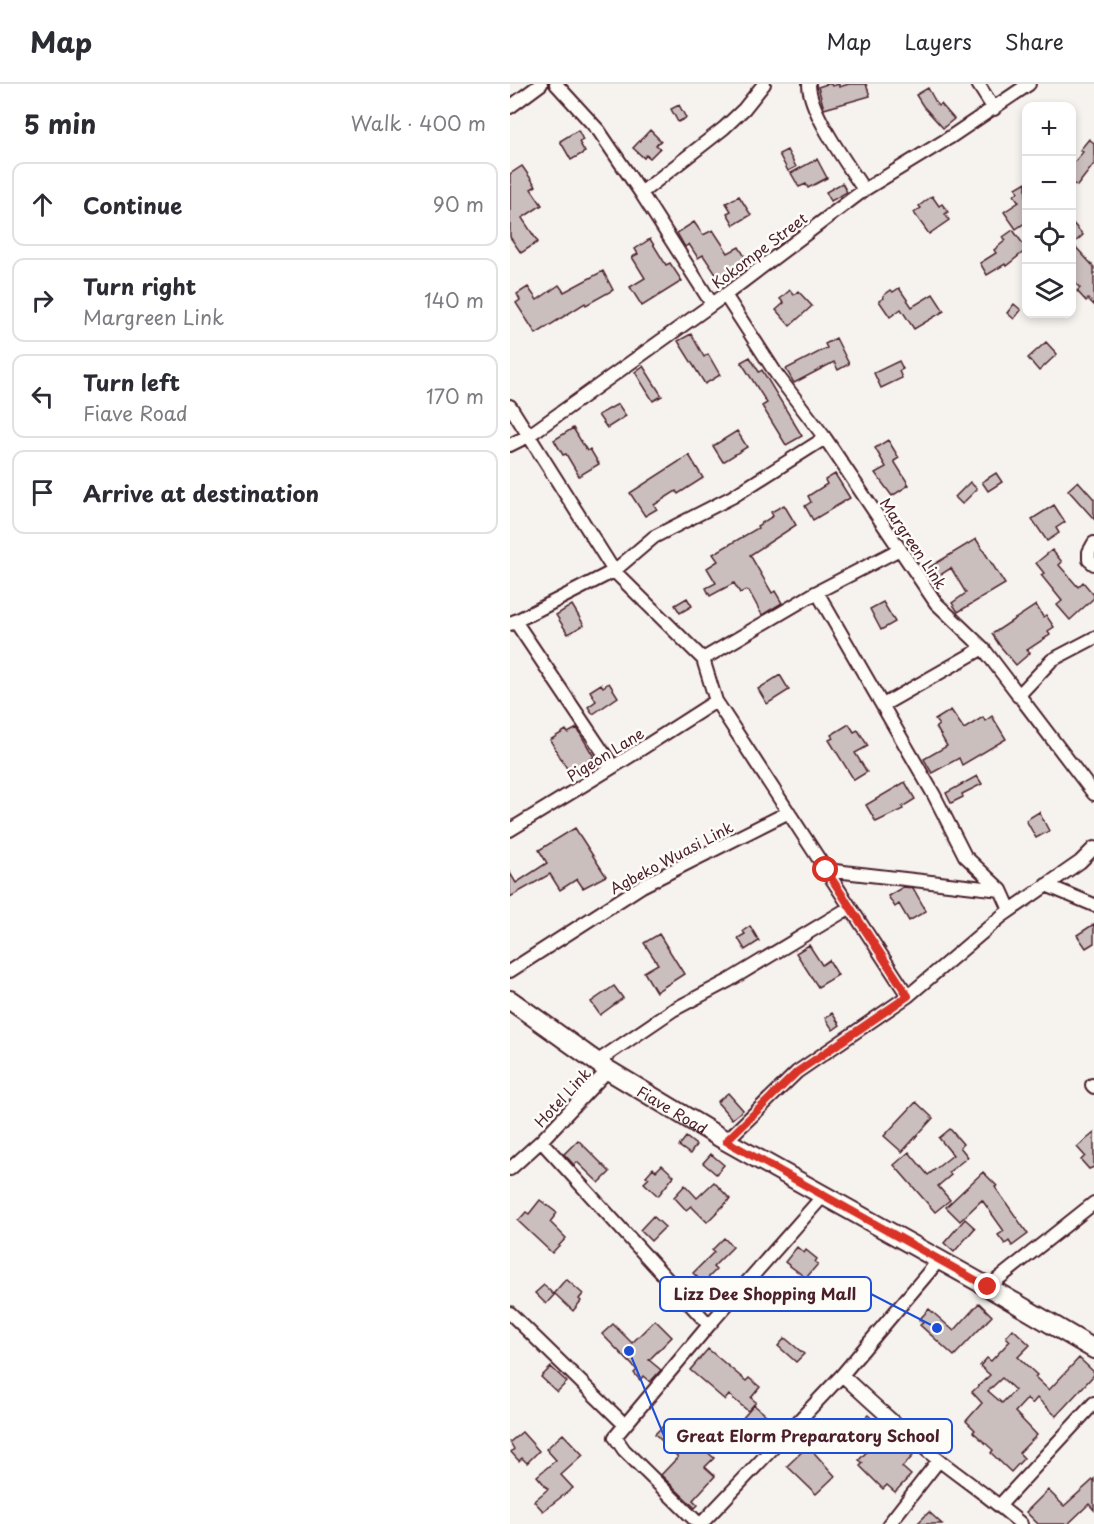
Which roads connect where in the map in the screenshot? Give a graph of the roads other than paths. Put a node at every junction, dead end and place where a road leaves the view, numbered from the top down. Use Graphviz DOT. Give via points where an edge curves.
graph roads {
  1 [pos="541,84"];
  2 [pos="556,84"];
  3 [pos="764,84"];
  4 [pos="809,84"];
  5 [pos="978,84"];
  6 [pos="1029,84"];
  7 [pos="510,107"];
  8 [pos="994,109"];
  9 [pos="864,190"];
  10 [pos="641,193"];
  11 [pos="725,295"];
  12 [pos="712,304"];
  13 [pos="510,406"];
  14 [pos="528,436"];
  15 [pos="825,438"];
  16 [pos="510,445"];
  17 [pos="1094,543"];
  18 [pos="900,549"];
  19 [pos="1094,564"];
  20 [pos="614,571"];
  21 [pos="817,592"];
  22 [pos="512,622"];
  23 [pos="1094,638"];
  24 [pos="982,648"];
  25 [pos="703,659"];
  26 [pos="1018,696"];
  27 [pos="716,700"];
  28 [pos="884,705"];
  29 [pos="613,767"];
  30 [pos="1094,794"];
  31 [pos="789,812"];
  32 [pos="511,827"];
  33 [pos="1094,848"];
  34 [pos="826,870"];
  35 [pos="1046,885"];
  36 [pos="1001,890"];
  37 [pos="1094,905"];
  38 [pos="849,908"];
  39 [pos="1010,910"];
  40 [pos="510,971"];
  41 [pos="908,996"];
  42 [pos="510,1000"];
  43 [pos="603,1066"];
  44 [pos="541,1141"];
  45 [pos="726,1141"];
  46 [pos="510,1170"];
  47 [pos="823,1196"];
  48 [pos="1094,1203"];
  49 [pos="939,1260"];
  50 [pos="988,1287"];
  51 [pos="510,1313"];
  52 [pos="709,1325"];
  53 [pos="1094,1349"];
  54 [pos="842,1375"];
  55 [pos="1094,1403"];
  56 [pos="625,1425"];
  57 [pos="939,1460"];
  58 [pos="1000,1505"];
  59 [pos="700,1524"];
  60 [pos="889,1524"];
  61 [pos="1021,1524"];
  1 -- 7 [label="street"];
  2 -- 10 [label="street" via="599,131"];
  3 -- 10 [label="street" via="724,128"];
  4 -- 9 [label="street" via="818,115"];
  5 -- 8 [label="street"];
  6 -- 8 [label="street, Kokompe Street"];
  8 -- 9 [label="street, Kokompe Street"];
  9 -- 11 [label="street, Kokompe Street"];
  10 -- 12 [label="street"];
  11 -- 12 [label="street, Kokompe Street"];
  11 -- 15 [label="street, Margreen Link" via="777,375"];
  12 -- 14 [label="street, Kokompe Street"];
  13 -- 14 [label="street"];
  14 -- 16 [label="street, Kokompe Street"];
  14 -- 20 [label="street"];
  15 -- 18 [label="street, Margreen Link"];
  15 -- 20 [label="street" via="732,497 654,537"];
  17 -- 19 [label="street" via="1089,552 1089,560"];
  18 -- 21 [label="street"];
  18 -- 24 [label="street, Margreen Link" via="936,603"];
  20 -- 22 [label="street"];
  20 -- 25 [label="street"];
  21 -- 25 [label="street"];
  21 -- 28 [label="street"];
  22 -- 29 [label="street"];
  23 -- 26 [label="street" via="1052,660"];
  24 -- 26 [label="street, Margreen Link"];
  24 -- 28 [label="street"];
  25 -- 27 [label="street"];
  26 -- 30 [label="street, Margreen Link"];
  27 -- 29 [label="street, Pigeon Lane"];
  27 -- 31 [label="street"];
  28 -- 36 [label="street" via="964,856"];
  29 -- 32 [label="street, Pigeon Lane"];
  31 -- 34 [label="street"];
  31 -- 40 [label="street, Agbeko Wuasi Link" via="642,886"];
  33 -- 35 [label="street"];
  34 -- 36 [label="street"];
  34 -- 38 [label="street"];
  35 -- 37 [label="street"];
  35 -- 39 [label="street"];
  36 -- 39 [label="street"];
  38 -- 41 [label="street"];
  38 -- 43 [label="street, Hotel Link" via="673,1010"];
  39 -- 41 [label="street"];
  41 -- 45 [label="street" via="797,1072"];
  42 -- 43 [label="street, Fiave Road"];
  43 -- 44 [label="street, Hotel Link"];
  43 -- 45 [label="street, Fiave Road"];
  44 -- 46 [label="street, Hotel Link"];
  44 -- 52 [label="street"];
  45 -- 47 [label="street, Fiave Road"];
  47 -- 49 [label="street, Fiave Road"];
  47 -- 52 [label="street"];
  48 -- 50 [label="street"];
  49 -- 50 [label="street, Fiave Road"];
  49 -- 54 [label="street"];
  50 -- 53 [label="street, Fiave Road"];
  51 -- 56 [label="street"];
  52 -- 56 [label="street"];
  54 -- 57 [label="street"];
  54 -- 59 [label="street"];
  55 -- 58 [label="street"];
  56 -- 59 [label="street" via="615,1437 619,1444"];
  57 -- 58 [label="street"];
  57 -- 60 [label="street"];
  58 -- 61 [label="street"];
}
